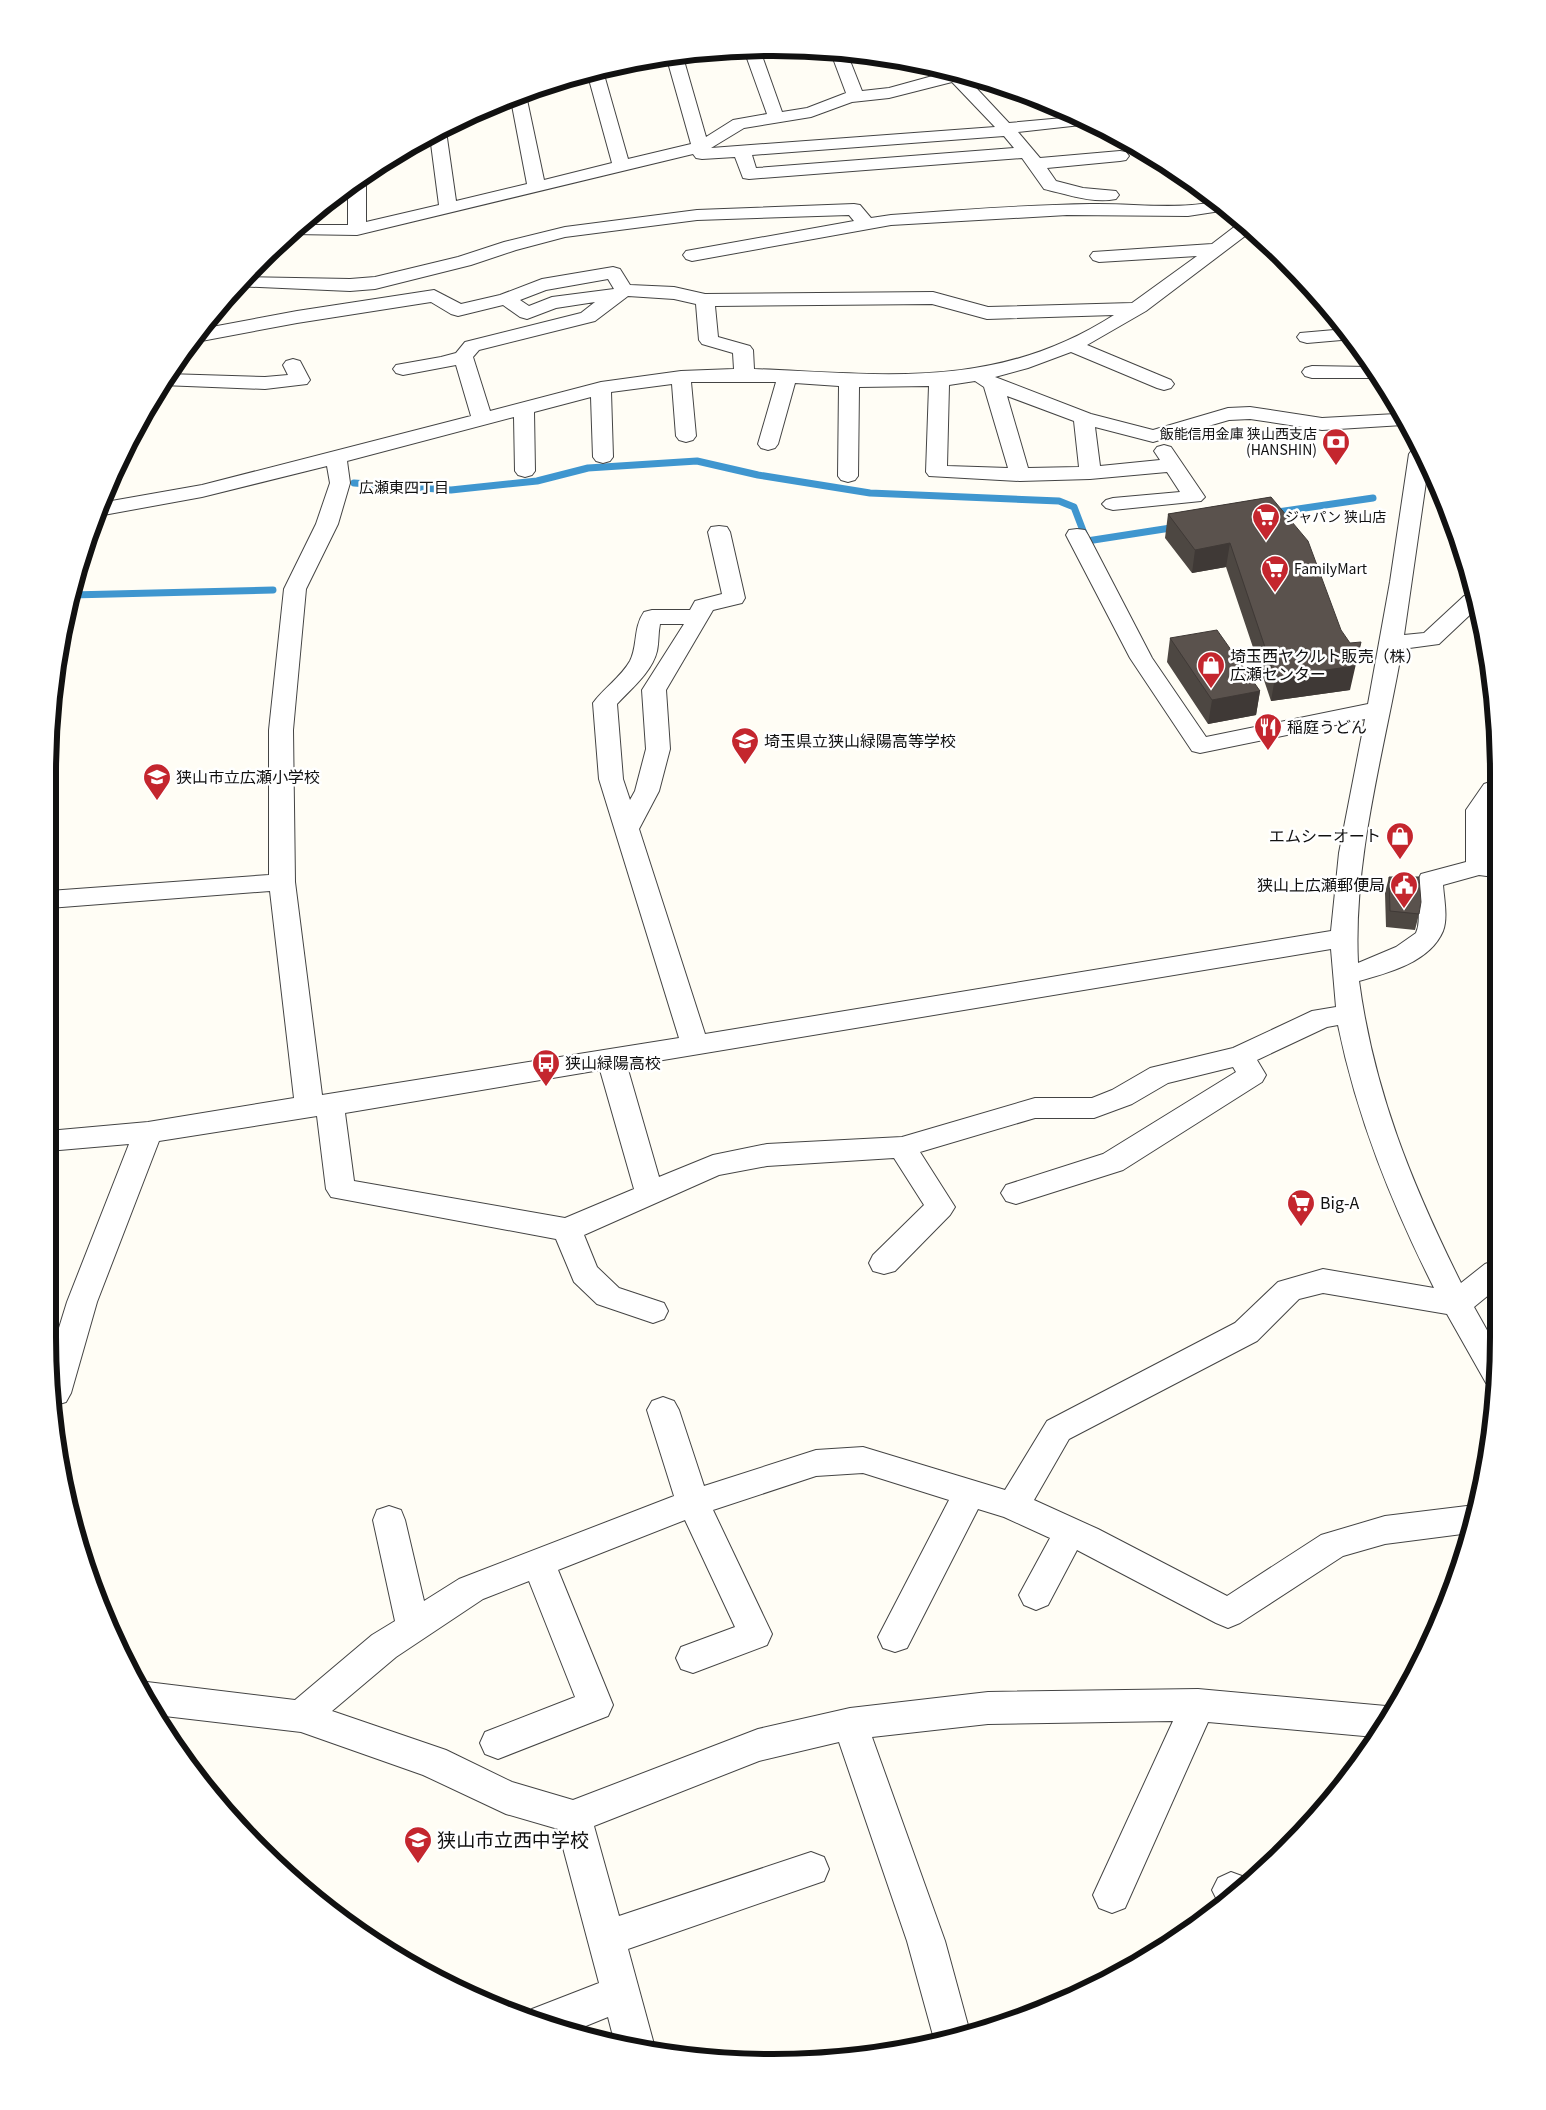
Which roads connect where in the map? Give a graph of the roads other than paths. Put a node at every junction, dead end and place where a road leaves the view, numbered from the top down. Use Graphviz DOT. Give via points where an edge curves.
graph roads {
  1 [pos="754,57"];
  2 [pos="842,60"];
  3 [pos="676,62"];
  4 [pos="943,77"];
  5 [pos="598,78"];
  6 [pos="963,82"];
  7 [pos="856,96"];
  8 [pos="520,103"];
  9 [pos="776,117"];
  10 [pos="1072,122"];
  11 [pos="1007,129"];
  12 [pos="439,139"];
  13 [pos="829,146"];
  14 [pos="701,147"];
  15 [pos="742,152"];
  16 [pos="1120,156"];
  17 [pos="1031,158"];
  18 [pos="621,166"];
  19 [pos="837,169"];
  20 [pos="536,186"];
  21 [pos="353,193"];
  22 [pos="1203,200"];
  23 [pos="1213,207"];
  24 [pos="448,208"];
  25 [pos="866,224"];
  26 [pos="305,230"];
  27 [pos="357,230"];
  28 [pos="1241,230"];
  29 [pos="1216,249"];
  30 [pos="692,255"];
  31 [pos="1099,256"];
  32 [pos="251,282"];
  33 [pos="622,292"];
  34 [pos="506,299"];
  35 [pos="705,300"];
  36 [pos="1134,309"];
  37 [pos="206,334"];
  38 [pos="1340,335"];
  39 [pos="1307,337"];
  40 [pos="1071,345"];
  41 [pos="463,356"];
  42 [pos="293,365"];
  43 [pos="403,369"];
  44 [pos="1312,372"];
  45 [pos="1368,373"];
  46 [pos="744,376"];
  47 [pos="681,377"];
  48 [pos="787,378"];
  49 [pos="986,379"];
  50 [pos="174,380"];
  51 [pos="849,380"];
  52 [pos="939,380"];
  53 [pos="1164,384"];
  54 [pos="601,388"];
  55 [pos="524,408"];
  56 [pos="1084,418"];
  57 [pos="482,419"];
  58 [pos="1397,420"];
  59 [pos="686,436"];
  60 [pos="1153,436"];
  61 [pos="768,444"];
  62 [pos="603,457"];
  63 [pos="336,458"];
  64 [pos="1418,461"];
  65 [pos="1174,465"];
  66 [pos="525,471"];
  67 [pos="1090,473"];
  68 [pos="1020,475"];
  69 [pos="848,476"];
  70 [pos="1113,504"];
  71 [pos="107,508"];
  72 [pos="719,532"];
  73 [pos="1077,535"];
  74 [pos="1469,604"];
  75 [pos="699,617"];
  76 [pos="1390,644"];
  77 [pos="1379,709"];
  78 [pos="1490,793"];
  79 [pos="627,829"];
  80 [pos="1486,868"];
  81 [pos="282,882"];
  82 [pos="56,898"];
  83 [pos="1344,938"];
  84 [pos="1346,976"];
  85 [pos="1350,1014"];
  86 [pos="695,1045"];
  87 [pos="1240,1056"];
  88 [pos="611,1059"];
  89 [pos="320,1106"];
  90 [pos="148,1132"];
  91 [pos="56,1140"];
  92 [pos="902,1147"];
  93 [pos="1016,1192"];
  94 [pos="650,1194"];
  95 [pos="567,1230"];
  96 [pos="884,1263"];
  97 [pos="1490,1277"];
  98 [pos="1456,1304"];
  99 [pos="653,1311"];
  100 [pos="1489,1360"];
  101 [pos="58,1384"];
  102 [pos="663,1410"];
  103 [pos="970,1492"];
  104 [pos="693,1503"];
  105 [pos="1013,1506"];
  106 [pos="389,1520"];
  107 [pos="1466,1520"];
  108 [pos="1070,1532"];
  109 [pos="538,1562"];
  110 [pos="1036,1595"];
  111 [pos="413,1627"];
  112 [pos="894,1637"];
  113 [pos="693,1658"];
  114 [pos="155,1699"];
  115 [pos="1198,1705"];
  116 [pos="302,1716"];
  117 [pos="1378,1721"];
  118 [pos="850,1724"];
  119 [pos="498,1743"];
  120 [pos="572,1817"];
  121 [pos="812,1868"];
  122 [pos="1112,1895"];
  123 [pos="605,1939"];
  124 [pos="620,1994"];
  125 [pos="555,2020"];
  126 [pos="950,2031"];
  127 [pos="634,2040"];
  1 -- 9 [label="street"];
  2 -- 7 [label="street"];
  3 -- 14 [label="street"];
  4 -- 7 [label="street" via="888,93"];
  5 -- 18 [label="street"];
  6 -- 11 [label="street"];
  7 -- 9 [label="street" via="811,112"];
  8 -- 20 [label="street"];
  9 -- 14 [label="street" via="739,124"];
  10 -- 11 [label="street"];
  11 -- 13 [label="street"];
  11 -- 17 [label="street"];
  12 -- 24 [label="street"];
  13 -- 15 [label="street"];
  13 -- 19 [label="street"];
  14 -- 15 [label="street" via="702,154"];
  14 -- 18 [label="street"];
  15 -- 19 [label="street" via="749,174"];
  16 -- 17 [label="street"];
  17 -- 19 [label="street"];
  17 -- 22 [label="street" via="1050,185 1083,192"];
  18 -- 20 [label="street"];
  20 -- 24 [label="street"];
  21 -- 27 [label="street"];
  23 -- 25 [label="street" via="1176,213 1054,210"];
  24 -- 27 [label="street"];
  25 -- 30 [label="street"];
  25 -- 32 [label="street" via="854,208 697,215 565,232 375,283"];
  26 -- 27 [label="street"];
  28 -- 29 [label="street"];
  29 -- 31 [label="street"];
  29 -- 36 [label="street"];
  33 -- 34 [label="street" via="552,303 527,313"];
  33 -- 34 [label="street" via="613,273 542,286"];
  33 -- 35 [label="street" via="674,293"];
  33 -- 41 [label="street" via="588,317 472,346"];
  34 -- 37 [label="street" via="458,310 434,296"];
  35 -- 36 [label="street" via="933,298 986,312"];
  35 -- 46 [label="street" via="709,340 743,350"];
  36 -- 40 [label="street"];
  38 -- 39 [label="street"];
  40 -- 49 [label="street"];
  40 -- 53 [label="street"];
  41 -- 43 [label="street" via="443,363"];
  41 -- 57 [label="street"];
  42 -- 50 [label="street" via="300,380 266,383"];
  44 -- 45 [label="street"];
  46 -- 47 [label="street"];
  46 -- 48 [label="street"];
  47 -- 54 [label="street"];
  47 -- 59 [label="street"];
  48 -- 51 [label="street"];
  48 -- 61 [label="street"];
  49 -- 52 [label="street"];
  49 -- 56 [label="street"];
  49 -- 68 [label="street"];
  51 -- 52 [label="street"];
  51 -- 69 [label="street"];
  52 -- 68 [label="street" via="936,472"];
  54 -- 55 [label="street"];
  54 -- 62 [label="street"];
  55 -- 57 [label="street"];
  55 -- 66 [label="street"];
  56 -- 60 [label="street"];
  56 -- 67 [label="street"];
  57 -- 63 [label="street"];
  58 -- 60 [label="street" via="1322,424 1250,413 1228,414"];
  60 -- 65 [label="street"];
  63 -- 71 [label="street" via="202,491"];
  63 -- 81 [label="street" via="340,483 328,524 294,589 281,730"];
  64 -- 76 [label="street"];
  65 -- 67 [label="street"];
  65 -- 70 [label="street" via="1194,497"];
  67 -- 68 [label="street"];
  72 -- 75 [label="street" via="734,598 704,606"];
  73 -- 77 [label="street" via="1141,658 1200,746"];
  74 -- 76 [label="street" via="1431,639"];
  75 -- 79 [label="street" via="654,690 658,749 647,791"];
  75 -- 79 [label="street" via="652,618 646,629 644,654 634,671 604,703 611,779"];
  76 -- 77 [label="street"];
  77 -- 83 [label="street" via="1348,877"];
  78 -- 80 [label="street" via="1478,810"];
  79 -- 86 [label="street"];
  80 -- 84 [label="street" via="1430,880 1430,931 1422,944 1382,966"];
  81 -- 82 [label="street"];
  81 -- 89 [label="street"];
  83 -- 84 [label="street"];
  83 -- 86 [label="street"];
  84 -- 85 [label="street"];
  85 -- 87 [label="street" via="1322,1018"];
  85 -- 98 [label="street" via="1362,1075 1380,1134 1411,1211"];
  86 -- 88 [label="street"];
  87 -- 92 [label="street" via="1160,1075 1122,1097 1094,1108 1035,1108"];
  87 -- 93 [label="street" via="1252,1075 1113,1162"];
  88 -- 89 [label="street"];
  88 -- 94 [label="street"];
  89 -- 90 [label="street"];
  89 -- 95 [label="street" via="341,1189"];
  90 -- 91 [label="street"];
  90 -- 101 [label="street" via="82,1302"];
  92 -- 94 [label="street" via="767,1154 713,1166"];
  92 -- 96 [label="street" via="940,1206"];
  94 -- 95 [label="street"];
  95 -- 99 [label="street" via="585,1274 608,1296"];
  97 -- 98 [label="street"];
  98 -- 100 [label="street"];
  98 -- 105 [label="street" via="1324,1281 1289,1290 1246,1332 1058,1430"];
  102 -- 104 [label="street"];
  103 -- 104 [label="street" via="863,1460 816,1463"];
  103 -- 105 [label="street"];
  103 -- 112 [label="street"];
  104 -- 109 [label="street"];
  104 -- 113 [label="street" via="755,1634"];
  105 -- 108 [label="street"];
  106 -- 111 [label="street"];
  107 -- 108 [label="street" via="1384,1530 1333,1546 1228,1613"];
  108 -- 110 [label="street"];
  109 -- 111 [label="street" via="471,1589"];
  109 -- 119 [label="street" via="596,1705"];
  111 -- 116 [label="street" via="384,1646"];
  114 -- 116 [label="street"];
  115 -- 117 [label="street"];
  115 -- 118 [label="street" via="988,1708"];
  115 -- 122 [label="street"];
  116 -- 120 [label="street" via="434,1762 506,1797"];
  118 -- 120 [label="street" via="758,1745"];
  118 -- 126 [label="street" via="926,1941"];
  120 -- 123 [label="street"];
  121 -- 123 [label="street"];
  123 -- 124 [label="street"];
  124 -- 125 [label="street"];
  124 -- 127 [label="street"];
}
